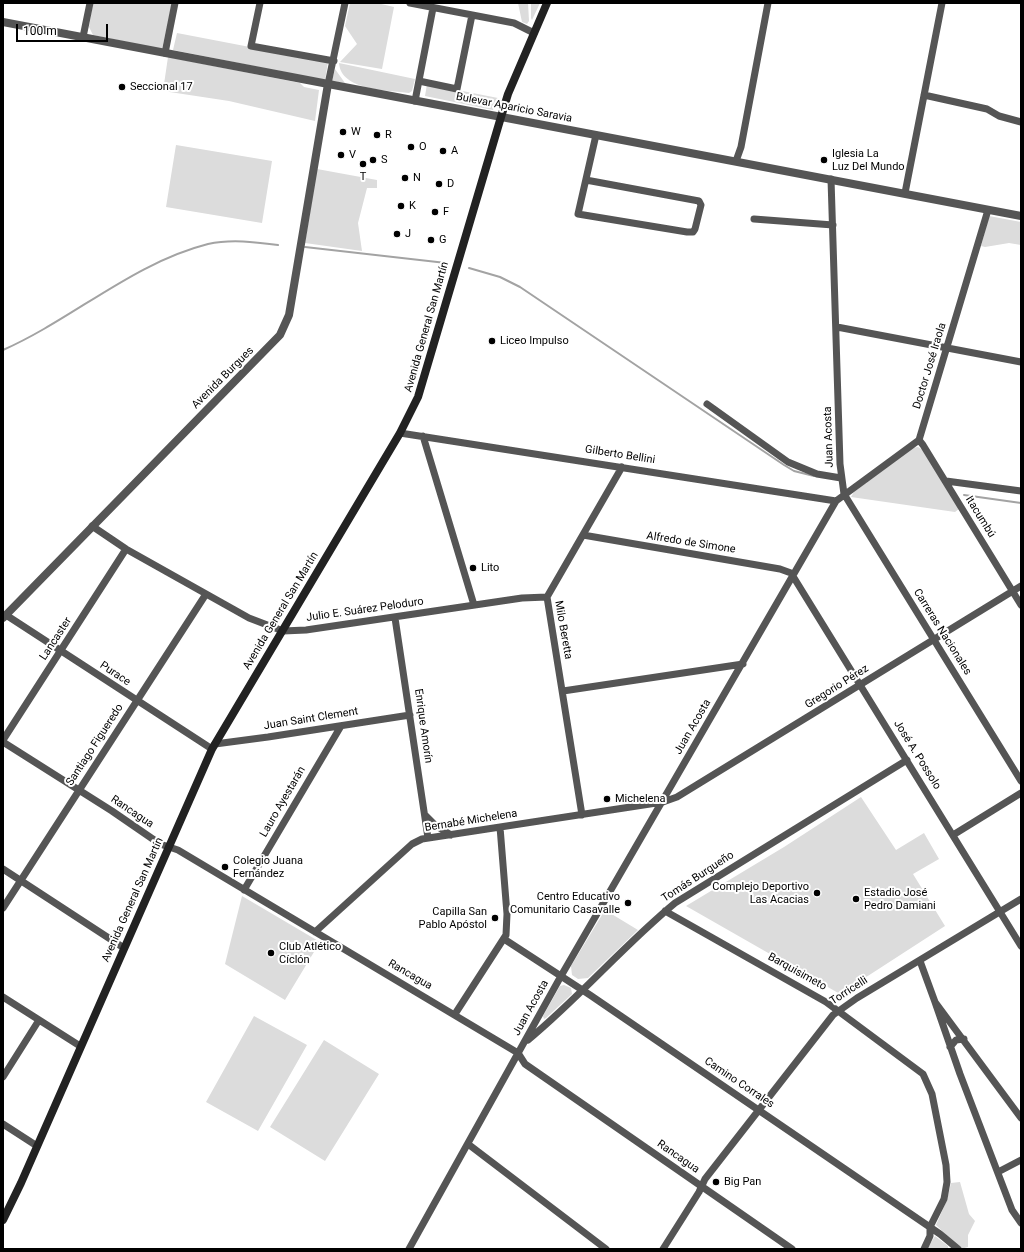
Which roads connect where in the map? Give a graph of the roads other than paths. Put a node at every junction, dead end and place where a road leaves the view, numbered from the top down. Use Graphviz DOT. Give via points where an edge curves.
graph roads {
  1 [pos="90,3"];
  2 [pos="175,3"];
  3 [pos="260,3"];
  4 [pos="345,3"];
  5 [pos="410,3"];
  6 [pos="547,3"];
  7 [pos="768,3"];
  8 [pos="942,3"];
  9 [pos="433,8"];
  10 [pos="472,14"];
  11 [pos="3,22"];
  12 [pos="534,33"];
  13 [pos="83,37"];
  14 [pos="165,53"];
  15 [pos="334,61"];
  16 [pos="419,81"];
  17 [pos="328,84"];
  18 [pos="924,95"];
  19 [pos="416,101"];
  20 [pos="500,117"];
  21 [pos="1021,122"];
  22 [pos="596,135"];
  23 [pos="736,161"];
  24 [pos="831,179"];
  25 [pos="586,180"];
  26 [pos="905,193"];
  27 [pos="988,210"];
  28 [pos="1021,216"];
  29 [pos="754,220"];
  30 [pos="833,225"];
  31 [pos="837,327"];
  32 [pos="947,348"];
  33 [pos="1021,362"];
  34 [pos="707,404"];
  35 [pos="400,432"];
  36 [pos="423,436"];
  37 [pos="919,440"];
  38 [pos="622,467"];
  39 [pos="841,478"];
  40 [pos="946,481"];
  41 [pos="1021,492"];
  42 [pos="844,494"];
  43 [pos="836,501"];
  44 [pos="92,526"];
  45 [pos="584,535"];
  46 [pos="126,549"];
  47 [pos="794,576"];
  48 [pos="1021,586"];
  49 [pos="1013,592"];
  50 [pos="206,594"];
  51 [pos="546,597"];
  52 [pos="474,605"];
  53 [pos="1021,605"];
  54 [pos="4,617"];
  55 [pos="395,618"];
  56 [pos="284,631"];
  57 [pos="933,639"];
  58 [pos="62,651"];
  59 [pos="743,664"];
  60 [pos="861,685"];
  61 [pos="563,691"];
  62 [pos="136,702"];
  63 [pos="410,715"];
  64 [pos="341,726"];
  65 [pos="3,741"];
  66 [pos="213,747"];
  67 [pos="907,760"];
  68 [pos="1021,781"];
  69 [pos="79,790"];
  70 [pos="1021,793"];
  71 [pos="663,802"];
  72 [pos="424,815"];
  73 [pos="582,815"];
  74 [pos="500,827"];
  75 [pos="452,835"];
  76 [pos="953,835"];
  77 [pos="428,838"];
  78 [pos="168,847"];
  79 [pos="3,869"];
  80 [pos="21,881"];
  81 [pos="244,890"];
  82 [pos="1021,899"];
  83 [pos="3,908"];
  84 [pos="665,911"];
  85 [pos="1000,912"];
  86 [pos="315,932"];
  87 [pos="504,939"];
  88 [pos="1021,946"];
  89 [pos="124,948"];
  90 [pos="920,961"];
  91 [pos="561,976"];
  92 [pos="583,990"];
  93 [pos="3,997"];
  94 [pos="935,1002"];
  95 [pos="838,1010"];
  96 [pos="455,1014"];
  97 [pos="39,1020"];
  98 [pos="964,1039"];
  99 [pos="524,1042"];
  100 [pos="80,1046"];
  101 [pos="950,1047"];
  102 [pos="518,1053"];
  103 [pos="3,1077"];
  104 [pos="759,1110"];
  105 [pos="1021,1118"];
  106 [pos="3,1124"];
  107 [pos="468,1144"];
  108 [pos="37,1146"];
  109 [pos="1021,1160"];
  110 [pos="998,1172"];
  111 [pos="701,1187"];
  112 [pos="3,1220"];
  113 [pos="1021,1223"];
  114 [pos="930,1227"];
  115 [pos="956,1248"];
  116 [pos="409,1249"];
  117 [pos="606,1249"];
  118 [pos="663,1249"];
  119 [pos="792,1249"];
  120 [pos="924,1249"];
  1 -- 13 [label="street"];
  2 -- 14 [label="street"];
  3 -- 15 [label="street" via="251,46"];
  4 -- 15 [label="street"];
  5 -- 9 [label="street"];
  6 -- 12 [label="main road, Avenida General San Martín"];
  7 -- 23 [label="street" via="741,147"];
  8 -- 18 [label="street"];
  9 -- 10 [label="street"];
  9 -- 16 [label="street"];
  10 -- 12 [label="street" via="514,23"];
  10 -- 16 [label="street" via="457,89"];
  11 -- 13 [label="street, Bulevar Aparicio Saravia"];
  12 -- 20 [label="main road, Avenida General San Martín"];
  13 -- 14 [label="street, Bulevar Aparicio Saravia"];
  14 -- 17 [label="street, Bulevar Aparicio Saravia"];
  15 -- 17 [label="street"];
  16 -- 19 [label="street"];
  17 -- 19 [label="street, Bulevar Aparicio Saravia"];
  17 -- 44 [label="street, Avenida Burgues" via="289,315 283,329 275,341"];
  18 -- 21 [label="street" via="987,108 999,116"];
  18 -- 26 [label="street"];
  19 -- 20 [label="street, Bulevar Aparicio Saravia"];
  20 -- 22 [label="street, Bulevar Aparicio Saravia"];
  20 -- 35 [label="main road, Avenida General San Martín" via="423,384"];
  22 -- 23 [label="street, Bulevar Aparicio Saravia"];
  22 -- 25 [label="street"];
  23 -- 24 [label="street, Bulevar Aparicio Saravia"];
  24 -- 26 [label="street, Bulevar Aparicio Saravia"];
  24 -- 30 [label="street, Juan Acosta"];
  25 -- 25 [label="street" via="578,214 687,232 696,229 701,205 699,201"];
  26 -- 27 [label="street, Bulevar Aparicio Saravia"];
  27 -- 28 [label="street, Bulevar Aparicio Saravia"];
  27 -- 32 [label="street, Doctor José Iraola"];
  29 -- 30 [label="street"];
  30 -- 31 [label="street, Juan Acosta"];
  31 -- 32 [label="street"];
  31 -- 39 [label="street, Juan Acosta"];
  32 -- 33 [label="street"];
  32 -- 37 [label="street, Doctor José Iraola"];
  34 -- 39 [label="street" via="788,462 817,474"];
  35 -- 36 [label="street, Gilberto Bellini"];
  35 -- 56 [label="main road, Avenida General San Martín"];
  36 -- 38 [label="street, Gilberto Bellini"];
  36 -- 52 [label="street"];
  37 -- 40 [label="street, Itacumbú"];
  37 -- 42 [label="street"];
  38 -- 43 [label="street, Gilberto Bellini"];
  38 -- 45 [label="street, Milo Beretta"];
  39 -- 42 [label="street, Juan Acosta"];
  40 -- 41 [label="street"];
  40 -- 49 [label="street, Itacumbú"];
  42 -- 43 [label="street, Juan Acosta"];
  42 -- 57 [label="street, Carreras Nacionales"];
  43 -- 47 [label="street, Juan Acosta"];
  44 -- 46 [label="street, Julio E. Suárez Peloduro"];
  44 -- 54 [label="street, Avenida Burgues"];
  45 -- 47 [label="street, Alfredo de Simone" via="780,569"];
  45 -- 51 [label="street, Milo Beretta"];
  46 -- 50 [label="street, Julio E. Suárez Peloduro"];
  46 -- 58 [label="street, Lancaster"];
  47 -- 59 [label="street, Juan Acosta"];
  47 -- 60 [label="street, José A. Possolo"];
  48 -- 49 [label="street, Gregorio Pérez"];
  49 -- 53 [label="street, Itacumbú"];
  49 -- 57 [label="street, Gregorio Pérez"];
  50 -- 56 [label="street, Julio E. Suárez Peloduro" via="249,618"];
  50 -- 62 [label="street, Santiago Figueredo"];
  51 -- 52 [label="street, Julio E. Suárez Peloduro"];
  51 -- 61 [label="street, Milo Beretta"];
  52 -- 55 [label="street, Julio E. Suárez Peloduro"];
  54 -- 58 [label="street, Purace"];
  55 -- 56 [label="street, Julio E. Suárez Peloduro"];
  55 -- 63 [label="street, Enrique Amorín"];
  56 -- 66 [label="main road, Avenida General San Martín"];
  57 -- 60 [label="street, Gregorio Pérez"];
  57 -- 68 [label="street, Carreras Nacionales"];
  58 -- 62 [label="street, Purace"];
  58 -- 65 [label="street, Lancaster"];
  59 -- 61 [label="street"];
  59 -- 71 [label="street, Juan Acosta"];
  60 -- 67 [label="street, José A. Possolo"];
  60 -- 71 [label="street, Gregorio Pérez" via="678,796"];
  61 -- 73 [label="street, Milo Beretta"];
  62 -- 66 [label="street, Purace"];
  62 -- 69 [label="street, Santiago Figueredo"];
  63 -- 64 [label="street, Juan Saint Clement"];
  63 -- 72 [label="street, Enrique Amorín"];
  64 -- 66 [label="street, Juan Saint Clement"];
  64 -- 81 [label="street, Lauro Ayestarán"];
  65 -- 69 [label="street, Rancagua"];
  66 -- 78 [label="main road, Avenida General San Martín"];
  67 -- 76 [label="street, José A. Possolo"];
  67 -- 84 [label="street, Tomás Burgueño" via="674,903"];
  69 -- 78 [label="street, Rancagua"];
  69 -- 80 [label="street, Santiago Figueredo"];
  70 -- 76 [label="street"];
  71 -- 73 [label="street, Bernabé Michelena"];
  71 -- 91 [label="street, Juan Acosta"];
  72 -- 75 [label="street"];
  72 -- 77 [label="street, Enrique Amorín"];
  73 -- 74 [label="street, Bernabé Michelena"];
  74 -- 75 [label="street, Bernabé Michelena"];
  74 -- 87 [label="street" via="507,914"];
  75 -- 77 [label="street, Bernabé Michelena"];
  76 -- 85 [label="street, José A. Possolo"];
  77 -- 86 [label="street, Bernabé Michelena" via="412,844"];
  78 -- 81 [label="street, Rancagua" via="178,850"];
  78 -- 89 [label="main road, Avenida General San Martín"];
  79 -- 80 [label="street"];
  80 -- 83 [label="street, Santiago Figueredo"];
  80 -- 89 [label="street"];
  81 -- 86 [label="street, Rancagua"];
  82 -- 85 [label="street, Torricelli"];
  84 -- 92 [label="street, Tomás Burgueño"];
  84 -- 95 [label="street, Barquisimeto"];
  85 -- 88 [label="street, José A. Possolo"];
  85 -- 90 [label="street, Torricelli"];
  86 -- 96 [label="street, Rancagua"];
  87 -- 91 [label="street, Camino Corrales"];
  87 -- 96 [label="street"];
  89 -- 100 [label="main road, Avenida General San Martín"];
  90 -- 94 [label="street"];
  90 -- 95 [label="street, Torricelli"];
  91 -- 92 [label="street, Camino Corrales"];
  91 -- 99 [label="street, Juan Acosta"];
  92 -- 99 [label="street, Tomás Burgueño"];
  92 -- 104 [label="street, Camino Corrales"];
  93 -- 97 [label="street"];
  94 -- 98 [label="street"];
  94 -- 101 [label="street"];
  95 -- 104 [label="street, Torricelli"];
  95 -- 114 [label="street, Barquisimeto" via="918,1069 927,1080 946,1165 947,1182 944,1199"];
  96 -- 102 [label="street, Rancagua"];
  97 -- 100 [label="street"];
  97 -- 103 [label="street"];
  98 -- 101 [label="street" via="956,1040"];
  98 -- 105 [label="street"];
  99 -- 102 [label="street, Juan Acosta"];
  100 -- 108 [label="main road, Avenida General San Martín"];
  101 -- 110 [label="street"];
  102 -- 107 [label="street, Juan Acosta"];
  102 -- 111 [label="street, Rancagua" via="525,1064"];
  104 -- 111 [label="street, Torricelli"];
  104 -- 114 [label="street, Camino Corrales"];
  106 -- 108 [label="street"];
  107 -- 116 [label="street, Juan Acosta"];
  107 -- 117 [label="street"];
  108 -- 112 [label="main road, Avenida General San Martín"];
  109 -- 110 [label="street"];
  110 -- 113 [label="street" via="1012,1210"];
  111 -- 118 [label="street, Torricelli"];
  111 -- 119 [label="street, Rancagua"];
  114 -- 115 [label="street, Camino Corrales"];
  114 -- 120 [label="street" via="930,1236"];
}
